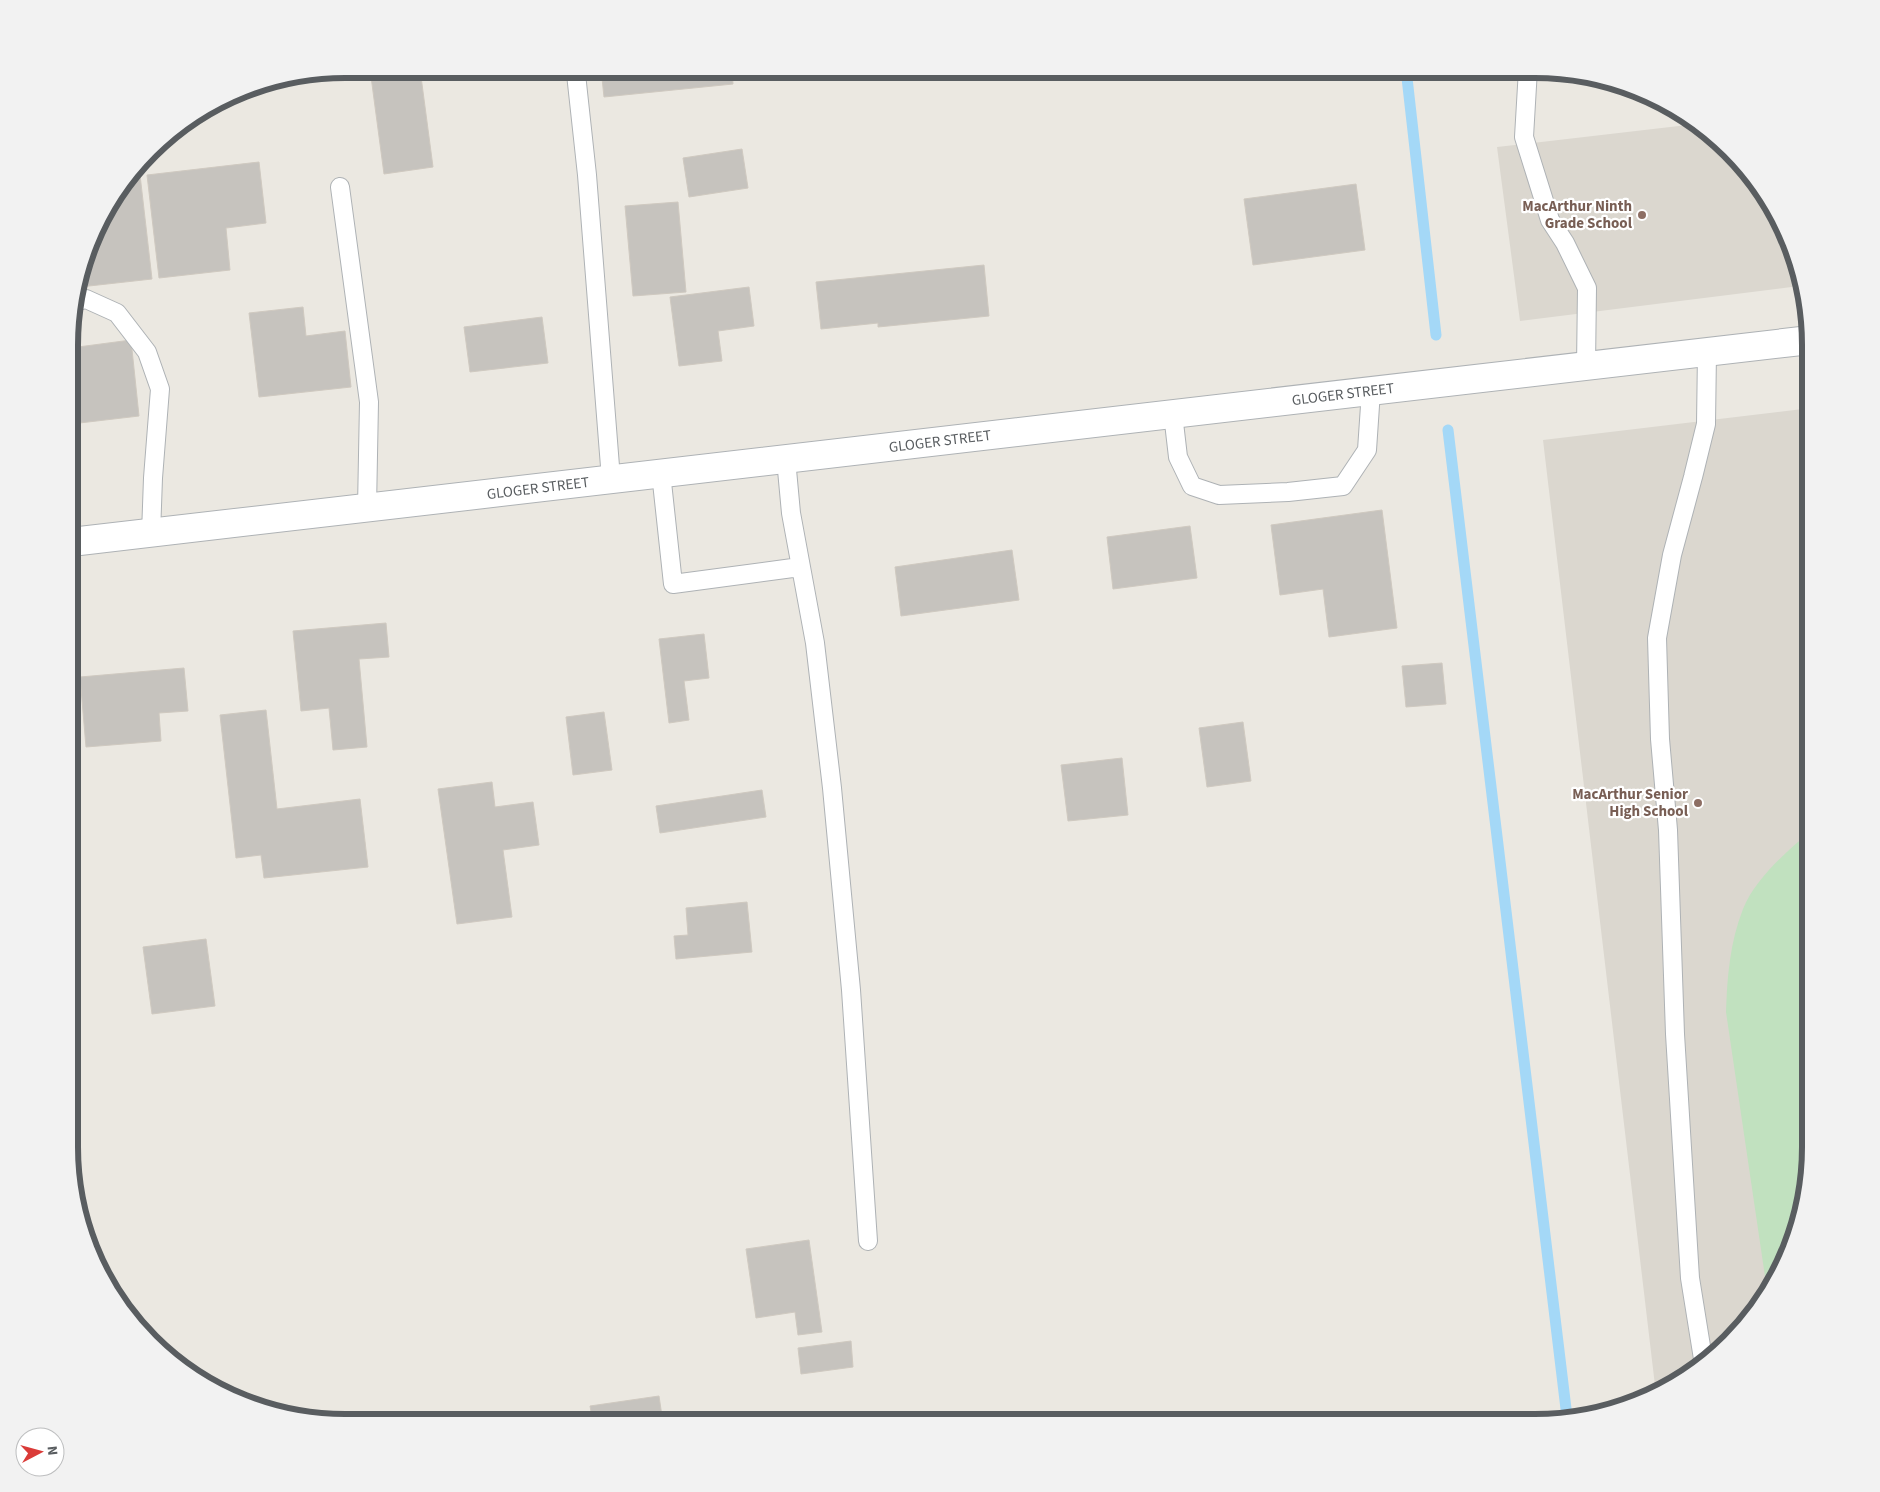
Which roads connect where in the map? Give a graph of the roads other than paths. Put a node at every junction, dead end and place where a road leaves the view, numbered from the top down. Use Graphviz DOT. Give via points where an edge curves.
graph roads {
  1 [pos="576,77"];
  2 [pos="1528,77"];
  3 [pos="340,187"];
  4 [pos="82,300"];
  5 [pos="1802,341"];
  6 [pos="1707,352"];
  7 [pos="1586,366"];
  8 [pos="1372,391"];
  9 [pos="1173,414"];
  10 [pos="786,459"];
  11 [pos="661,473"];
  12 [pos="611,479"];
  13 [pos="367,508"];
  14 [pos="151,534"];
  15 [pos="78,541"];
  16 [pos="800,567"];
  17 [pos="868,1241"];
  18 [pos="1702,1355"];
  1 -- 12 [label="lane"];
  2 -- 7 [label="lane" via="1524,137 1550,220 1587,288"];
  3 -- 13 [label="lane" via="369,402"];
  4 -- 14 [label="lane" via="117,313 147,352 160,389"];
  5 -- 6 [label="street, GLOGER STREET"];
  6 -- 7 [label="street, GLOGER STREET"];
  6 -- 18 [label="lane" via="1706,424 1672,555 1657,638 1690,1278"];
  7 -- 8 [label="street, GLOGER STREET"];
  8 -- 9 [label="street, GLOGER STREET"];
  8 -- 9 [label="lane" via="1367,450 1343,486 1220,495 1192,486 1178,457"];
  9 -- 10 [label="street, GLOGER STREET"];
  10 -- 11 [label="street, GLOGER STREET"];
  10 -- 16 [label="lane"];
  11 -- 12 [label="street, GLOGER STREET"];
  11 -- 16 [label="lane" via="673,584"];
  12 -- 13 [label="street, GLOGER STREET"];
  13 -- 14 [label="street, GLOGER STREET"];
  14 -- 15 [label="street, GLOGER STREET"];
  16 -- 17 [label="lane" via="815,643 832,788 851,990"];
}
